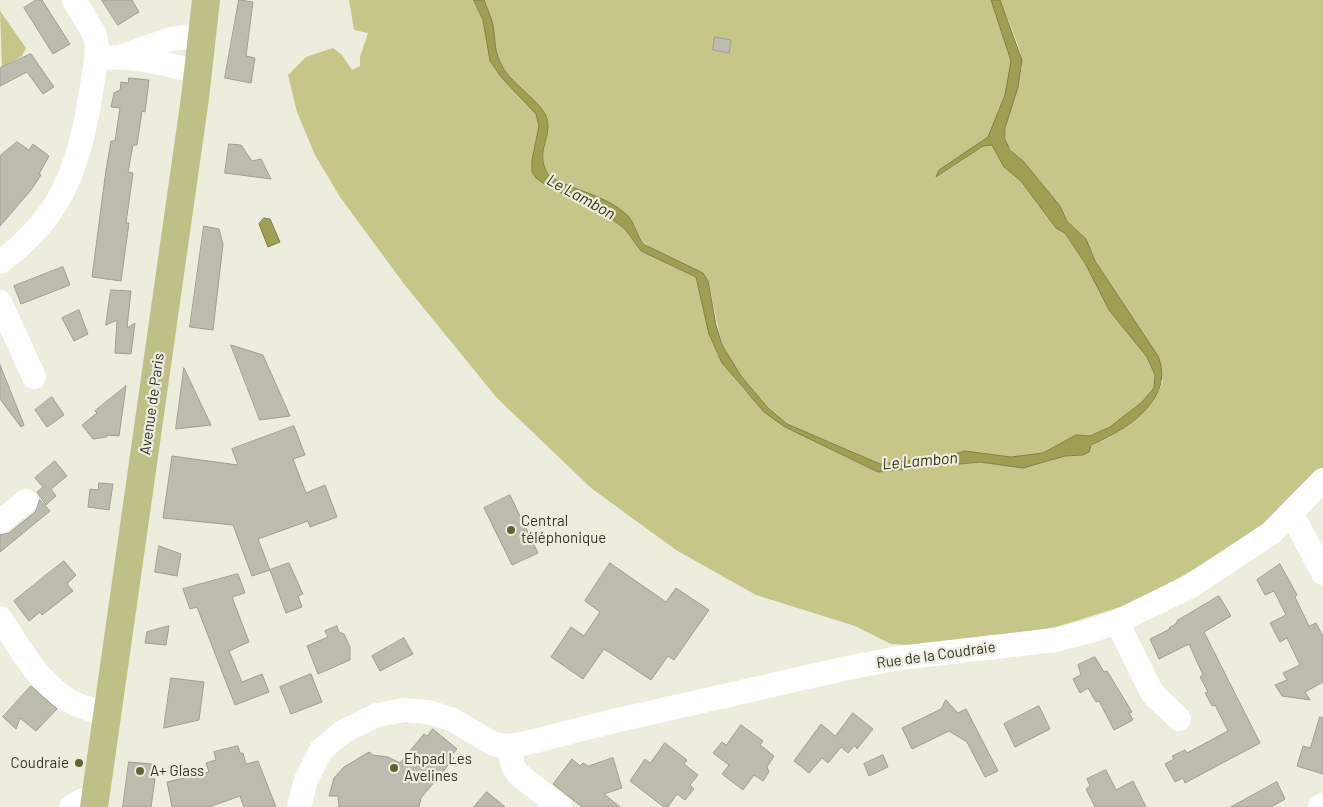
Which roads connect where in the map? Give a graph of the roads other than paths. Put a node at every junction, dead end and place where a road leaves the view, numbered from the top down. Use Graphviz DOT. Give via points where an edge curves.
graph roads {
  1 [pos="74,0"];
  2 [pos="206,0"];
  3 [pos="202,35"];
  4 [pos="121,56"];
  5 [pos="97,58"];
  6 [pos="198,72"];
  7 [pos="0,262"];
  8 [pos="0,302"];
  9 [pos="34,377"];
  10 [pos="1323,480"];
  11 [pos="26,501"];
  12 [pos="1289,515"];
  13 [pos="0,522"];
  14 [pos="1323,574"];
  15 [pos="0,618"];
  16 [pos="1117,622"];
  17 [pos="108,714"];
  18 [pos="1179,719"];
  19 [pos="509,746"];
  20 [pos="87,804"];
  21 [pos="1323,805"];
  22 [pos="299,807"];
  23 [pos="560,807"];
  24 [pos="1320,807"];
  1 -- 5 [label="street" via="95,35"];
  2 -- 3 [label="main road, Avenue de Paris"];
  3 -- 4 [label="street" via="171,39"];
  3 -- 6 [label="main road, Avenue de Paris"];
  4 -- 5 [label="street"];
  4 -- 6 [label="street" via="166,62"];
  5 -- 7 [label="street" via="82,142 69,182 33,235"];
  6 -- 17 [label="main road, Avenue de Paris"];
  8 -- 9 [label="street"];
  10 -- 12 [label="street, Rue de la Coudraie"];
  11 -- 13 [label="street"];
  12 -- 14 [label="street" via="1296,522"];
  12 -- 16 [label="street, Rue de la Coudraie" via="1271,533 1189,587"];
  15 -- 17 [label="street" via="37,672 55,690 78,705"];
  16 -- 18 [label="street" via="1152,693"];
  16 -- 19 [label="street, Rue de la Coudraie" via="1055,640 899,658 843,669"];
  17 -- 20 [label="main road, Avenue de Paris"];
  19 -- 22 [label="street, Rue de la Coudraie" via="480,738 451,719 428,712 405,710 377,715 344,731 322,750 306,780"];
  19 -- 23 [label="street" via="518,774"];
  21 -- 24 [label="street"];
}
